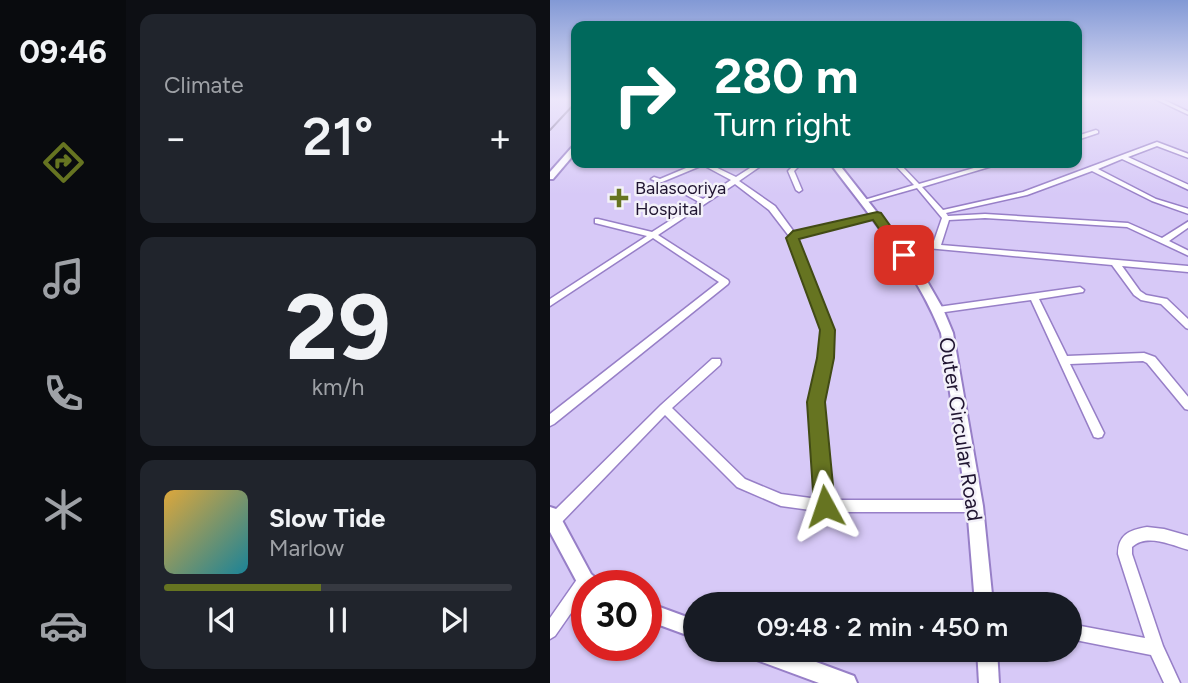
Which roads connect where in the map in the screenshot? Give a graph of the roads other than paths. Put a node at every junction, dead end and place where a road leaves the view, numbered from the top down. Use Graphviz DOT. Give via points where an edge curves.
graph roads {
  1 [pos="1097,132"];
  2 [pos="1082,136"];
  3 [pos="571,154"];
  4 [pos="1189,156"];
  5 [pos="1122,157"];
  6 [pos="691,168"];
  7 [pos="713,168"];
  8 [pos="754,168"];
  9 [pos="794,168"];
  10 [pos="838,168"];
  11 [pos="901,168"];
  12 [pos="980,168"];
  13 [pos="1092,168"];
  14 [pos="550,177"];
  15 [pos="654,179"];
  16 [pos="736,180"];
  17 [pos="918,186"];
  18 [pos="1189,188"];
  19 [pos="681,190"];
  20 [pos="799,190"];
  21 [pos="703,201"];
  22 [pos="864,201"];
  23 [pos="1189,212"];
  24 [pos="945,215"];
  25 [pos="877,216"];
  26 [pos="598,221"];
  27 [pos="1189,223"];
  28 [pos="653,235"];
  29 [pos="793,236"];
  30 [pos="1163,241"];
  31 [pos="894,243"];
  32 [pos="936,247"];
  33 [pos="1189,254"];
  34 [pos="1116,264"];
  35 [pos="1189,269"];
  36 [pos="1080,290"];
  37 [pos="1034,297"];
  38 [pos="550,303"];
  39 [pos="938,310"];
  40 [pos="1189,326"];
  41 [pos="1064,360"];
  42 [pos="716,362"];
  43 [pos="1189,406"];
  44 [pos="666,408"];
  45 [pos="550,421"];
  46 [pos="1098,433"];
  47 [pos="825,506"];
  48 [pos="975,506"];
  49 [pos="552,517"];
  50 [pos="1189,543"];
  51 [pos="581,570"];
  52 [pos="983,592"];
  53 [pos="571,604"];
  54 [pos="662,617"];
  55 [pos="683,625"];
  56 [pos="550,631"];
  57 [pos="1082,634"];
  58 [pos="1156,648"];
  59 [pos="789,662"];
  60 [pos="988,662"];
  61 [pos="847,683"];
  62 [pos="989,683"];
  63 [pos="1172,683"];
  1 -- 2 [label="street"];
  3 -- 14 [label="street"];
  4 -- 5 [label="street" via="1157,144"];
  5 -- 13 [label="street"];
  5 -- 18 [label="street"];
  6 -- 15 [label="street" via="660,181"];
  7 -- 16 [label="street"];
  8 -- 16 [label="street"];
  9 -- 20 [label="street" via="791,171"];
  10 -- 22 [label="street, Outer Circular Road"];
  11 -- 17 [label="street"];
  12 -- 17 [label="street"];
  13 -- 23 [label="street" via="1154,200"];
  13 -- 24 [label="street" via="1025,194"];
  16 -- 21 [label="street"];
  16 -- 29 [label="street" via="772,208"];
  17 -- 22 [label="street"];
  17 -- 24 [label="street"];
  19 -- 21 [label="street"];
  21 -- 28 [label="street"];
  22 -- 25 [label="street, Outer Circular Road"];
  24 -- 30 [label="street" via="1128,225"];
  24 -- 32 [label="street"];
  25 -- 29 [label="street"];
  25 -- 31 [label="street, Outer Circular Road"];
  26 -- 28 [label="street"];
  27 -- 30 [label="street"];
  28 -- 38 [label="street"];
  28 -- 45 [label="street" via="725,282"];
  29 -- 47 [label="street" via="828,330 816,402"];
  30 -- 33 [label="street"];
  31 -- 32 [label="street"];
  31 -- 39 [label="street, Outer Circular Road"];
  32 -- 34 [label="street"];
  34 -- 35 [label="street"];
  34 -- 40 [label="street" via="1137,293 1164,301"];
  36 -- 37 [label="street"];
  37 -- 39 [label="street"];
  37 -- 41 [label="street"];
  39 -- 48 [label="street, Outer Circular Road" via="947,333"];
  41 -- 43 [label="street" via="1144,357"];
  41 -- 46 [label="street"];
  42 -- 44 [label="street"];
  44 -- 47 [label="street" via="741,484 781,500"];
  44 -- 49 [label="street"];
  47 -- 48 [label="street"];
  48 -- 52 [label="street, Outer Circular Road"];
  49 -- 51 [label="street"];
  50 -- 58 [label="street" via="1147,533 1137,534 1125,544"];
  53 -- 56 [label="street"];
  54 -- 55 [label="street"];
  57 -- 58 [label="street"];
  58 -- 63 [label="street"];
  59 -- 61 [label="street"];
  60 -- 62 [label="street"];
}
